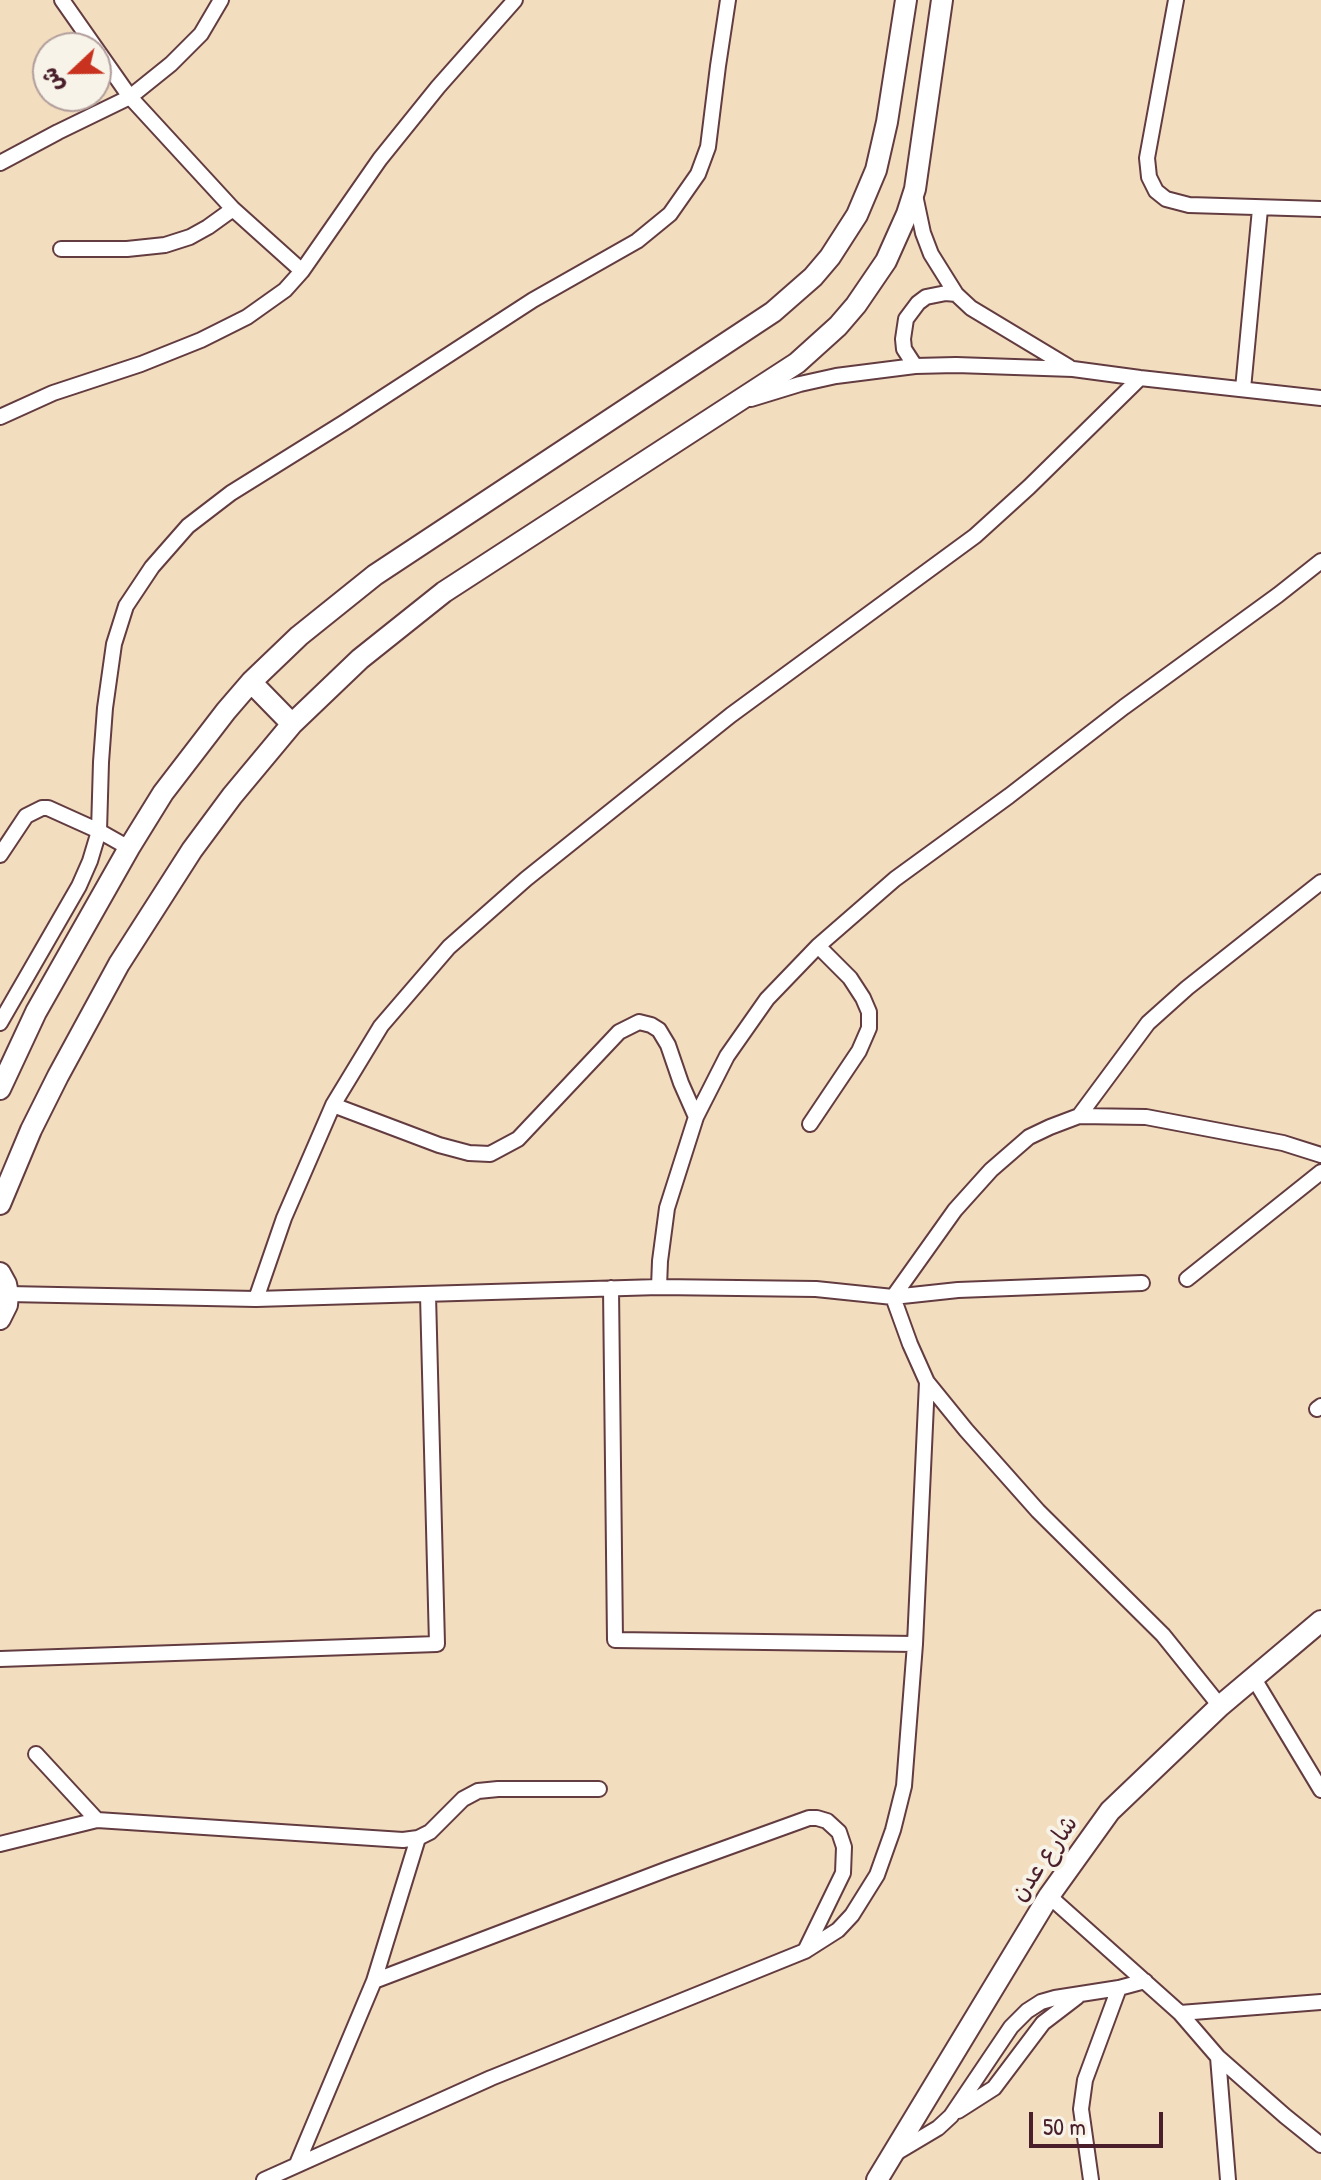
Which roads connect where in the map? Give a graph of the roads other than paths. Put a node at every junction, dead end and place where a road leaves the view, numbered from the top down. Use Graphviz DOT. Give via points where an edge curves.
graph roads {
  1 [pos="62,0"];
  2 [pos="221,0"];
  3 [pos="515,0"];
  4 [pos="728,0"];
  5 [pos="906,0"];
  6 [pos="1176,0"];
  7 [pos="944,2"];
  8 [pos="130,97"];
  9 [pos="0,163"];
  10 [pos="915,189"];
  11 [pos="233,209"];
  12 [pos="1260,209"];
  13 [pos="1321,209"];
  14 [pos="61,249"];
  15 [pos="302,271"];
  16 [pos="956,294"];
  17 [pos="915,366"];
  18 [pos="1073,369"];
  19 [pos="1140,378"];
  20 [pos="1243,389"];
  21 [pos="1321,398"];
  22 [pos="728,408"];
  23 [pos="0,417"];
  24 [pos="1321,561"];
  25 [pos="251,682"];
  26 [pos="292,724"];
  27 [pos="99,831"];
  28 [pos="129,848"];
  29 [pos="0,855"];
  30 [pos="1321,882"];
  31 [pos="818,946"];
  32 [pos="0,1023"];
  33 [pos="0,1089"];
  34 [pos="333,1105"];
  35 [pos="1079,1116"];
  36 [pos="696,1117"];
  37 [pos="810,1124"];
  38 [pos="1321,1155"];
  39 [pos="1321,1172"];
  40 [pos="0,1204"];
  41 [pos="2,1278"];
  42 [pos="1187,1279"];
  43 [pos="1142,1283"];
  44 [pos="659,1287"];
  45 [pos="611,1288"];
  46 [pos="428,1295"];
  47 [pos="893,1297"];
  48 [pos="256,1299"];
  49 [pos="0,1319"];
  50 [pos="927,1382"];
  51 [pos="1321,1621"];
  52 [pos="915,1644"];
  53 [pos="0,1659"];
  54 [pos="1253,1677"];
  55 [pos="1220,1706"];
  56 [pos="36,1754"];
  57 [pos="599,1789"];
  58 [pos="1321,1790"];
  59 [pos="97,1820"];
  60 [pos="418,1838"];
  61 [pos="0,1844"];
  62 [pos="1049,1896"];
  63 [pos="805,1951"];
  64 [pos="374,1981"];
  65 [pos="1145,1981"];
  66 [pos="1119,1988"];
  67 [pos="1081,1993"];
  68 [pos="1321,2002"];
  69 [pos="1180,2013"];
  70 [pos="1218,2057"];
  71 [pos="951,2116"];
  72 [pos="1321,2145"];
  73 [pos="890,2156"];
  74 [pos="297,2164"];
  75 [pos="264,2180"];
  76 [pos="877,2180"];
  77 [pos="1091,2180"];
  78 [pos="1228,2180"];
  1 -- 8 [label="street"];
  2 -- 8 [label="street" via="201,34"];
  3 -- 15 [label="street" via="380,159"];
  4 -- 27 [label="street" via="708,147 698,174 670,214 637,241 533,300 231,493 188,526 152,567 126,606 114,644"];
  5 -- 25 [label="street" via="876,170 845,235 813,277 773,312 375,575"];
  6 -- 12 [label="street" via="1147,158 1149,177 1166,199"];
  7 -- 10 [label="street"];
  8 -- 9 [label="street"];
  8 -- 11 [label="street"];
  10 -- 16 [label="street" via="931,254"];
  10 -- 22 [label="street" via="886,261 856,305 797,363"];
  11 -- 14 [label="street" via="190,237 165,245"];
  11 -- 15 [label="street"];
  12 -- 13 [label="street"];
  12 -- 20 [label="street"];
  15 -- 23 [label="street" via="247,317 201,340"];
  16 -- 17 [label="street" via="936,294 911,310 903,339"];
  16 -- 18 [label="street" via="993,323"];
  17 -- 18 [label="street"];
  17 -- 22 [label="street" via="800,384"];
  18 -- 19 [label="street"];
  19 -- 20 [label="street"];
  19 -- 34 [label="street" via="975,536 731,715 449,947 381,1026"];
  20 -- 21 [label="street"];
  22 -- 26 [label="street" via="444,592 360,659"];
  24 -- 31 [label="street" via="895,879"];
  25 -- 26 [label="street"];
  25 -- 28 [label="street" via="163,793"];
  26 -- 40 [label="street" via="216,818 119,964 31,1130"];
  27 -- 28 [label="street"];
  27 -- 29 [label="street" via="42,808 26,816"];
  27 -- 32 [label="street" via="79,886"];
  28 -- 33 [label="street" via="36,1012"];
  30 -- 35 [label="street" via="1148,1023"];
  31 -- 36 [label="street" via="767,999 727,1056"];
  31 -- 37 [label="street" via="863,998 869,1028"];
  34 -- 36 [label="street" via="439,1145 490,1154 518,1139 619,1032 639,1022 659,1030 668,1045"];
  34 -- 48 [label="street"];
  35 -- 38 [label="street" via="1146,1117"];
  35 -- 47 [label="street" via="1029,1137 991,1170 955,1210"];
  36 -- 44 [label="street" via="667,1208"];
  39 -- 42 [label="street"];
  41 -- 48 [label="street"];
  41 -- 49 [label="street" via="7,1305"];
  43 -- 47 [label="street"];
  44 -- 45 [label="street"];
  44 -- 47 [label="street" via="816,1289"];
  45 -- 46 [label="street"];
  45 -- 52 [label="street" via="615,1640"];
  46 -- 48 [label="street"];
  46 -- 53 [label="street" via="437,1644"];
  47 -- 50 [label="street"];
  50 -- 52 [label="street"];
  50 -- 55 [label="street" via="1038,1511 1163,1635"];
  51 -- 54 [label="street, شارع عدن"];
  52 -- 63 [label="street" via="904,1786 888,1845 852,1915"];
  54 -- 55 [label="street, شارع عدن"];
  54 -- 58 [label="street"];
  55 -- 62 [label="street, شارع عدن" via="1110,1811"];
  56 -- 59 [label="street"];
  57 -- 60 [label="street" via="478,1791"];
  59 -- 60 [label="street"];
  59 -- 61 [label="street"];
  60 -- 64 [label="street"];
  62 -- 65 [label="street"];
  62 -- 73 [label="street, شارع عدن"];
  63 -- 64 [label="street" via="843,1873 839,1832 817,1818"];
  63 -- 74 [label="street" via="491,2078"];
  64 -- 74 [label="street"];
  65 -- 66 [label="street"];
  65 -- 69 [label="street"];
  66 -- 67 [label="street"];
  66 -- 77 [label="street" via="1085,2080 1081,2109"];
  67 -- 71 [label="street" via="1043,2023 994,2088"];
  67 -- 71 [label="street" via="1041,2002 1027,2011"];
  68 -- 69 [label="street"];
  69 -- 70 [label="street"];
  70 -- 72 [label="street"];
  70 -- 78 [label="street"];
  71 -- 73 [label="street"];
  73 -- 76 [label="street, شارع عدن"];
  74 -- 75 [label="street"];
}
